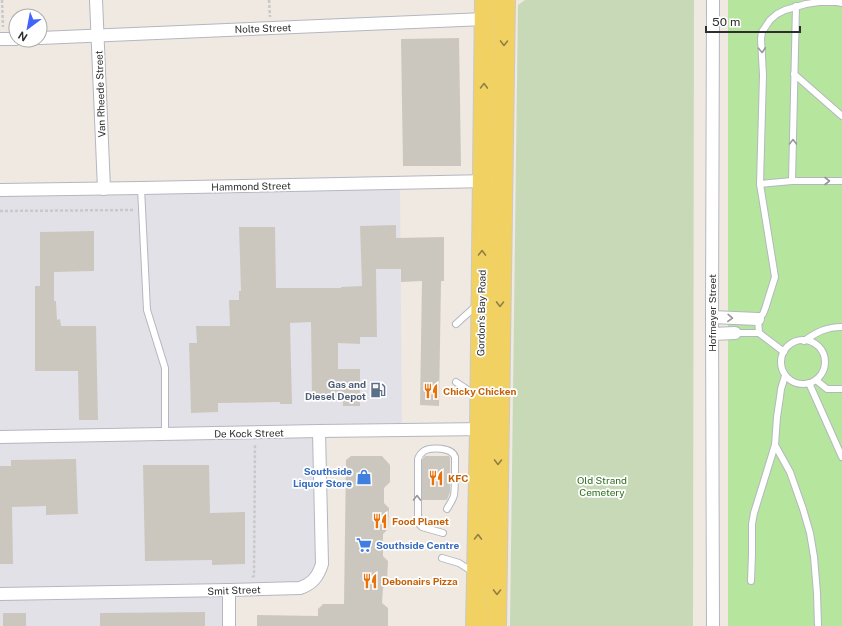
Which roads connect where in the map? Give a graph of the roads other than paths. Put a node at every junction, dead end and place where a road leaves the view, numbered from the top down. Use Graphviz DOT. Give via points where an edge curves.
graph roads {
  1 [pos="96,0"];
  2 [pos="505,0"];
  3 [pos="713,0"];
  4 [pos="842,3"];
  5 [pos="796,6"];
  6 [pos="485,10"];
  7 [pos="98,35"];
  8 [pos="48,38"];
  9 [pos="794,74"];
  10 [pos="842,116"];
  11 [pos="483,181"];
  12 [pos="502,181"];
  13 [pos="792,181"];
  14 [pos="842,181"];
  15 [pos="760,184"];
  16 [pos="141,188"];
  17 [pos="104,189"];
  18 [pos="0,190"];
  19 [pos="481,300"];
  20 [pos="712,317"];
  21 [pos="758,319"];
  22 [pos="456,324"];
  23 [pos="842,327"];
  24 [pos="735,333"];
  25 [pos="759,333"];
  26 [pos="712,334"];
  27 [pos="804,341"];
  28 [pos="784,352"];
  29 [pos="785,376"];
  30 [pos="816,380"];
  31 [pos="456,382"];
  32 [pos="809,383"];
  33 [pos="842,389"];
  34 [pos="480,398"];
  35 [pos="489,429"];
  36 [pos="319,431"];
  37 [pos="165,434"];
  38 [pos="0,437"];
  39 [pos="775,445"];
  40 [pos="842,457"];
  41 [pos="447,509"];
  42 [pos="443,533"];
  43 [pos="442,558"];
  44 [pos="477,576"];
  45 [pos="751,581"];
  46 [pos="229,590"];
  47 [pos="0,594"];
  48 [pos="229,626"];
  49 [pos="476,626"];
  50 [pos="496,626"];
  51 [pos="713,626"];
  52 [pos="818,626"];
  1 -- 7 [label="street, Van Rheede Street"];
  2 -- 12 [label="main road, Gordon's Bay Road, one-way"];
  3 -- 20 [label="street, Hofmeyer Street"];
  4 -- 5 [label="lane" via="819,2"];
  5 -- 9 [label="lane"];
  5 -- 15 [label="lane, one-way" via="777,14 762,32"];
  6 -- 7 [label="street, Nolte Street" via="271,28"];
  11 -- 6 [label="main road, Gordon's Bay Road, one-way"];
  7 -- 8 [label="street, Nolte Street"];
  7 -- 17 [label="street, Van Rheede Street"];
  9 -- 10 [label="lane"];
  13 -- 9 [label="lane, one-way"];
  11 -- 12 [label="street, Hammond Street"];
  11 -- 16 [label="street, Hammond Street"];
  19 -- 11 [label="main road, Gordon's Bay Road, one-way"];
  12 -- 35 [label="main road, Gordon's Bay Road, one-way"];
  13 -- 14 [label="lane, one-way"];
  13 -- 15 [label="lane"];
  15 -- 21 [label="lane" via="775,277 763,314"];
  16 -- 17 [label="street, Hammond Street"];
  16 -- 37 [label="lane" via="146,310 165,368"];
  17 -- 18 [label="street, Hammond Street"];
  19 -- 22 [label="lane"];
  19 -- 34 [label="main road, Gordon's Bay Road"];
  20 -- 21 [label="street, one-way"];
  20 -- 26 [label="street, Hofmeyer Street"];
  21 -- 25 [label="lane"];
  23 -- 27 [label="lane" via="819,331"];
  24 -- 25 [label="lane"];
  24 -- 26 [label="street"];
  25 -- 28 [label="lane"];
  26 -- 51 [label="street, Hofmeyer Street"];
  27 -- 28 [label="lane" via="796,342"];
  27 -- 30 [label="lane" via="818,346 825,360 821,374"];
  28 -- 29 [label="lane" via="781,360"];
  29 -- 32 [label="lane" via="796,383"];
  29 -- 39 [label="lane" via="781,389"];
  30 -- 32 [label="lane"];
  30 -- 33 [label="lane" via="827,389"];
  31 -- 34 [label="lane"];
  32 -- 40 [label="lane"];
  34 -- 35 [label="main road, Gordon's Bay Road"];
  35 -- 36 [label="street, De Kock Street"];
  44 -- 35 [label="main road, Gordon's Bay Road, one-way"];
  35 -- 50 [label="main road, Gordon's Bay Road, one-way"];
  36 -- 37 [label="street, De Kock Street"];
  36 -- 46 [label="street, Smit Street" via="323,557 320,571 312,582 300,588"];
  37 -- 38 [label="street, De Kock Street"];
  39 -- 45 [label="lane" via="752,524"];
  39 -- 52 [label="lane" via="790,472 810,533"];
  42 -- 41 [label="lane, one-way" via="422,527 418,523 418,459 425,450 445,449 455,457 454,495"];
  43 -- 44 [label="lane" via="459,563"];
  44 -- 49 [label="main road, Gordon's Bay Road"];
  46 -- 47 [label="street, Smit Street"];
  46 -- 48 [label="street"];
}
